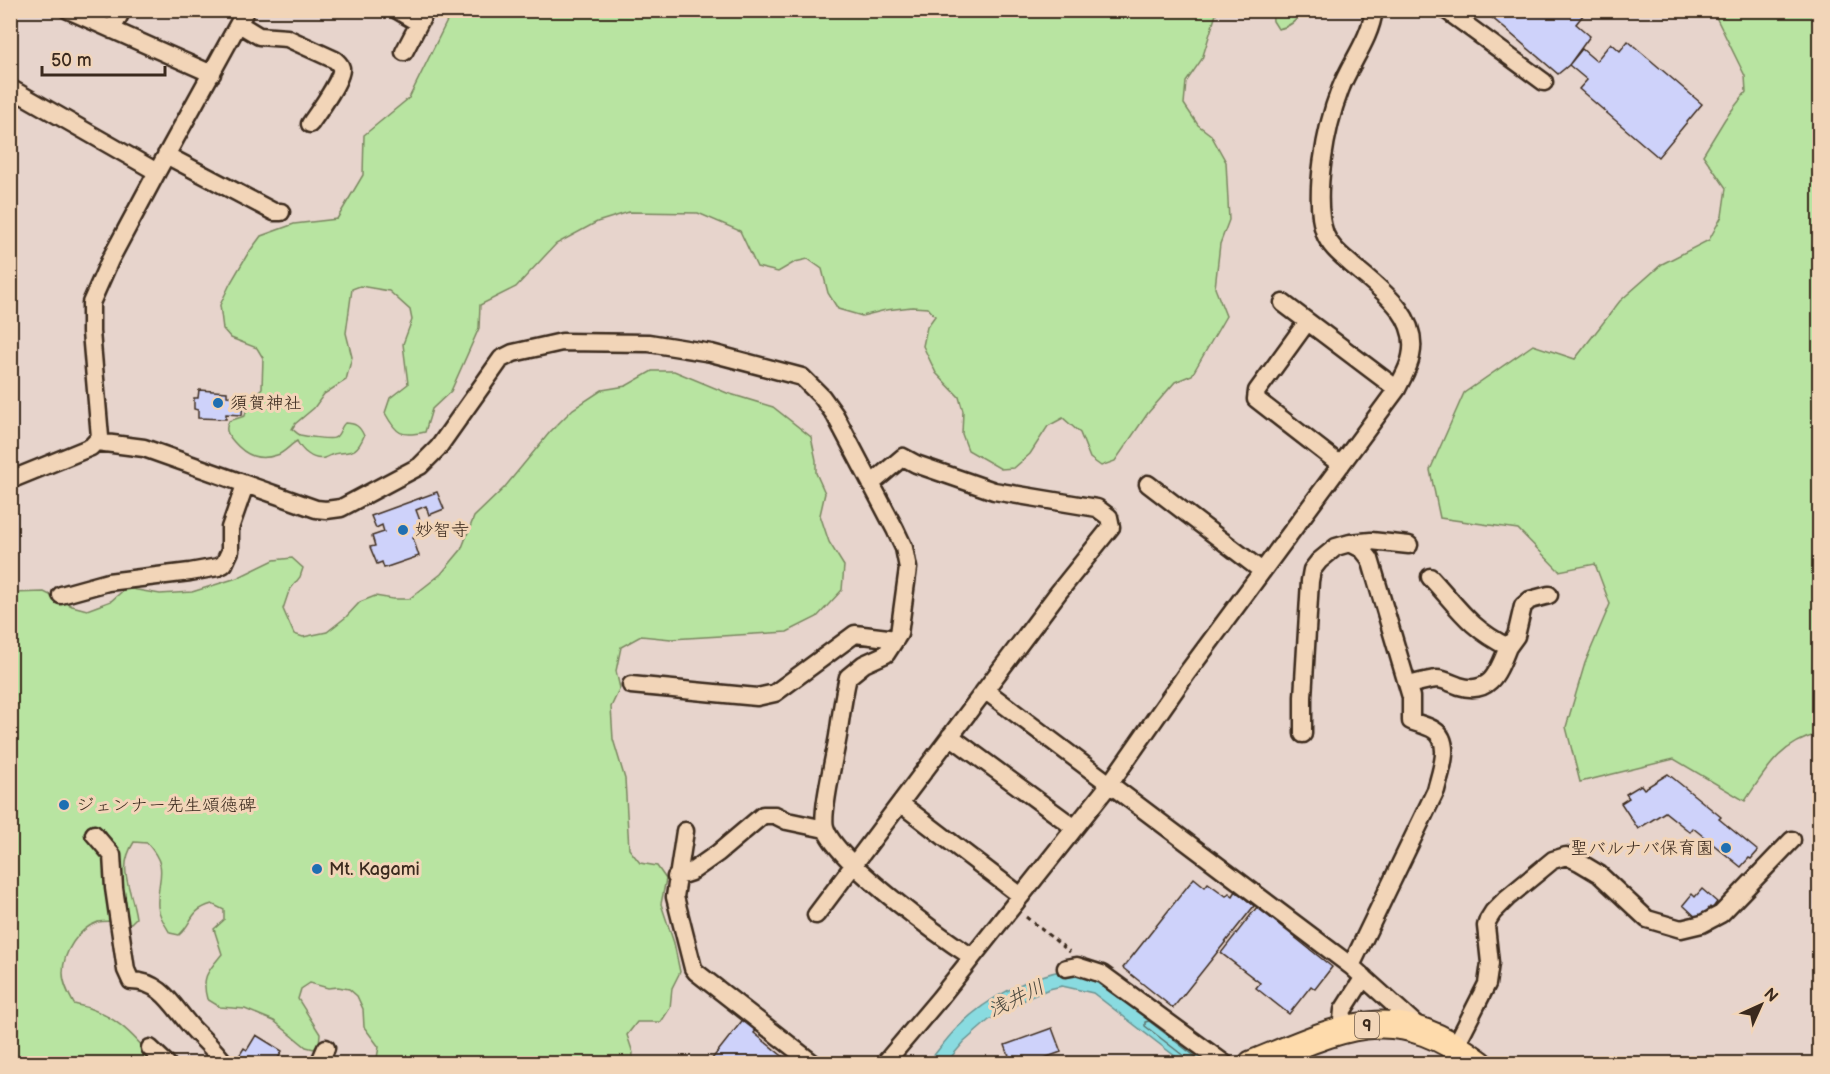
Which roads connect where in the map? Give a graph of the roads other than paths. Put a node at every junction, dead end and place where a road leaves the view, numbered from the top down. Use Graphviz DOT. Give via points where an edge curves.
graph roads {
  1 [pos="68,10"];
  2 [pos="122,10"];
  3 [pos="397,10"];
  4 [pos="1446,10"];
  5 [pos="1373,16"];
  6 [pos="242,17"];
  7 [pos="423,17"];
  8 [pos="112,30"];
  9 [pos="404,52"];
  10 [pos="212,74"];
  11 [pos="1544,82"];
  12 [pos="10,88"];
  13 [pos="310,124"];
  14 [pos="166,155"];
  15 [pos="157,172"];
  16 [pos="281,212"];
  17 [pos="1283,303"];
  18 [pos="1307,322"];
  19 [pos="1397,389"];
  20 [pos="97,442"];
  21 [pos="1341,465"];
  22 [pos="10,480"];
  23 [pos="871,484"];
  24 [pos="1148,484"];
  25 [pos="245,485"];
  26 [pos="1350,543"];
  27 [pos="1409,545"];
  28 [pos="1262,571"];
  29 [pos="1430,577"];
  30 [pos="61,595"];
  31 [pos="1549,595"];
  32 [pos="896,639"];
  33 [pos="1508,647"];
  34 [pos="631,685"];
  35 [pos="1408,686"];
  36 [pos="986,691"];
  37 [pos="1304,734"];
  38 [pos="950,736"];
  39 [pos="1109,784"];
  40 [pos="901,804"];
  41 [pos="1075,828"];
  42 [pos="825,829"];
  43 [pos="685,831"];
  44 [pos="94,834"];
  45 [pos="1791,840"];
  46 [pos="854,866"];
  47 [pos="676,877"];
  48 [pos="1017,901"];
  49 [pos="816,915"];
  50 [pos="972,957"];
  51 [pos="1351,966"];
  52 [pos="1066,968"];
  53 [pos="1364,977"];
  54 [pos="1341,1030"];
  55 [pos="1424,1032"];
  56 [pos="1456,1045"];
  57 [pos="326,1047"];
  58 [pos="150,1048"];
  59 [pos="167,1064"];
  60 [pos="225,1064"];
  61 [pos="319,1064"];
  62 [pos="814,1064"];
  63 [pos="884,1064"];
  64 [pos="1225,1064"];
  65 [pos="1252,1064"];
  66 [pos="1480,1064"];
  1 -- 8 [label="street"];
  2 -- 8 [label="street"];
  3 -- 7 [label="street"];
  4 -- 11 [label="street"];
  5 -- 19 [label="street" via="1368,35 1340,91 1327,141 1319,201 1324,233 1332,246 1393,302 1412,332 1409,364"];
  6 -- 10 [label="street"];
  6 -- 13 [label="street" via="259,36 287,38 339,64 339,77"];
  7 -- 9 [label="street"];
  8 -- 10 [label="street"];
  10 -- 14 [label="street"];
  12 -- 15 [label="street"];
  14 -- 15 [label="street"];
  14 -- 16 [label="street" via="274,213"];
  15 -- 20 [label="street" via="91,303 100,431"];
  17 -- 18 [label="street"];
  18 -- 19 [label="street"];
  18 -- 21 [label="street" via="1257,391 1256,399"];
  19 -- 21 [label="street"];
  20 -- 22 [label="street"];
  20 -- 25 [label="street" via="144,448"];
  21 -- 28 [label="street"];
  23 -- 25 [label="street" via="835,415 802,377 680,348 586,341 562,342 501,359 438,448 420,466 341,508 316,509"];
  23 -- 32 [label="street" via="904,548 908,568"];
  23 -- 36 [label="street" via="903,457 994,491 1097,508 1109,517 1111,527"];
  24 -- 28 [label="street"];
  25 -- 30 [label="street" via="230,528 229,555 224,564 108,582"];
  26 -- 27 [label="street"];
  26 -- 35 [label="street" via="1362,549 1375,570"];
  26 -- 37 [label="street" via="1327,553 1312,570"];
  28 -- 39 [label="street"];
  29 -- 33 [label="street" via="1473,626"];
  31 -- 33 [label="street" via="1523,606 1519,627"];
  32 -- 34 [label="street" via="855,634 775,693 757,697"];
  32 -- 42 [label="street" via="886,654 848,677"];
  33 -- 35 [label="street" via="1499,671 1480,688 1439,679"];
  35 -- 51 [label="street" via="1412,721 1442,737 1443,762 1436,790"];
  36 -- 38 [label="street"];
  36 -- 39 [label="street"];
  38 -- 40 [label="street"];
  38 -- 41 [label="street"];
  39 -- 41 [label="street"];
  39 -- 51 [label="street"];
  40 -- 46 [label="street"];
  40 -- 48 [label="street"];
  41 -- 48 [label="street"];
  42 -- 46 [label="street"];
  42 -- 47 [label="street" via="763,815 718,853 691,872"];
  43 -- 47 [label="street"];
  44 -- 60 [label="street" via="112,855 126,970 131,981 142,981 160,990"];
  45 -- 56 [label="street" via="1721,914 1680,929 1647,919 1599,874 1579,862 1566,856 1553,860 1507,898 1488,920 1487,984"];
  46 -- 49 [label="street"];
  46 -- 50 [label="street"];
  47 -- 62 [label="street" via="676,908 696,972"];
  48 -- 50 [label="street"];
  50 -- 63 [label="street"];
  51 -- 53 [label="street"];
  52 -- 64 [label="street" via="1094,970 1108,978"];
  53 -- 54 [label="street" via="1343,1010"];
  53 -- 55 [label="street"];
  54 -- 55 [label="highway, 9" via="1392,1024"];
  54 -- 65 [label="highway, 9"];
  55 -- 56 [label="highway, 9"];
  56 -- 66 [label="highway, 9"];
  57 -- 61 [label="street"];
  58 -- 59 [label="street"];
}
